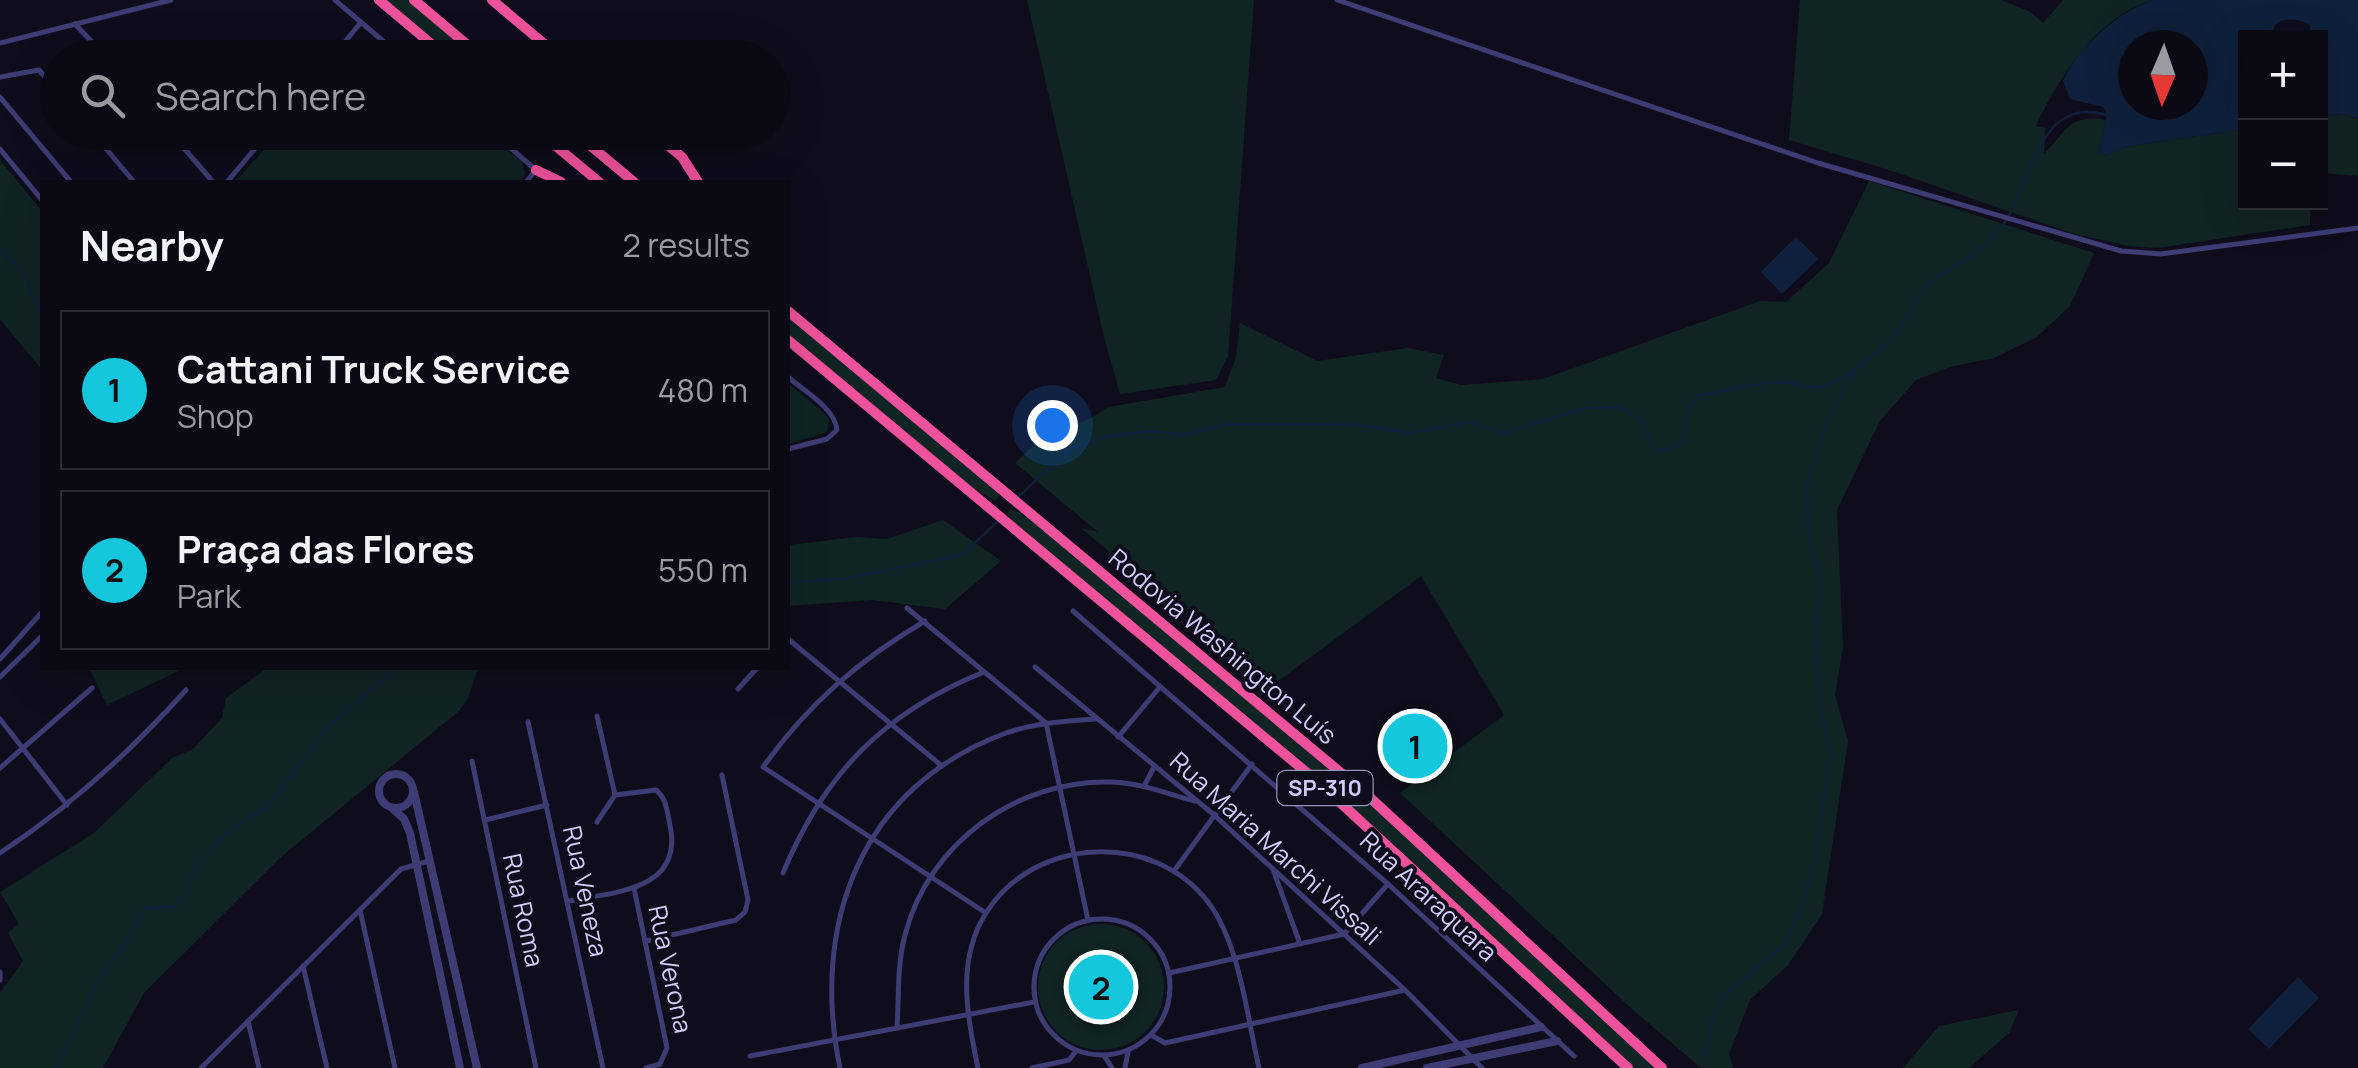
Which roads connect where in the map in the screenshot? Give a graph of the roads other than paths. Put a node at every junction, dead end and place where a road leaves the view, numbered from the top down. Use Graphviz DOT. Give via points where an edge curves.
graph roads {
  1 [pos="171,0"];
  2 [pos="335,0"];
  3 [pos="379,0"];
  4 [pos="414,0"];
  5 [pos="492,0"];
  6 [pos="1337,0"];
  7 [pos="362,22"];
  8 [pos="75,24"];
  9 [pos="90,40"];
  10 [pos="347,40"];
  11 [pos="382,40"];
  12 [pos="427,40"];
  13 [pos="462,40"];
  14 [pos="540,40"];
  15 [pos="0,43"];
  16 [pos="40,72"];
  17 [pos="0,77"];
  18 [pos="0,97"];
  19 [pos="40,145"];
  20 [pos="0,149"];
  21 [pos="44,150"];
  22 [pos="107,150"];
  23 [pos="185,150"];
  24 [pos="254,150"];
  25 [pos="513,150"];
  26 [pos="560,150"];
  27 [pos="596,150"];
  28 [pos="674,150"];
  29 [pos="536,170"];
  30 [pos="69,180"];
  31 [pos="132,180"];
  32 [pos="211,180"];
  33 [pos="229,180"];
  34 [pos="528,180"];
  35 [pos="548,180"];
  36 [pos="557,180"];
  37 [pos="596,180"];
  38 [pos="632,180"];
  39 [pos="697,180"];
  40 [pos="40,198"];
  41 [pos="2358,228"];
  42 [pos="790,313"];
  43 [pos="790,342"];
  44 [pos="790,380"];
  45 [pos="790,449"];
  46 [pos="907,608"];
  47 [pos="1073,611"];
  48 [pos="40,615"];
  49 [pos="925,622"];
  50 [pos="40,638"];
  51 [pos="790,641"];
  52 [pos="0,659"];
  53 [pos="1035,668"];
  54 [pos="755,670"];
  55 [pos="984,672"];
  56 [pos="0,677"];
  57 [pos="838,680"];
  58 [pos="1160,687"];
  59 [pos="92,688"];
  60 [pos="738,689"];
  61 [pos="186,690"];
  62 [pos="597,716"];
  63 [pos="0,719"];
  64 [pos="1096,719"];
  65 [pos="528,722"];
  66 [pos="1046,723"];
  67 [pos="890,724"];
  68 [pos="1118,737"];
  69 [pos="24,750"];
  70 [pos="472,760"];
  71 [pos="1252,764"];
  72 [pos="942,766"];
  73 [pos="1154,767"];
  74 [pos="0,768"];
  75 [pos="722,775"];
  76 [pos="1059,786"];
  77 [pos="1144,786"];
  78 [pos="414,792"];
  79 [pos="615,795"];
  80 [pos="818,802"];
  81 [pos="1198,802"];
  82 [pos="67,805"];
  83 [pos="546,805"];
  84 [pos="392,808"];
  85 [pos="1214,814"];
  86 [pos="485,820"];
  87 [pos="597,822"];
  88 [pos="872,838"];
  89 [pos="0,853"];
  90 [pos="1074,853"];
  91 [pos="432,860"];
  92 [pos="417,864"];
  93 [pos="1272,866"];
  94 [pos="1174,870"];
  95 [pos="783,873"];
  96 [pos="930,876"];
  97 [pos="1388,884"];
  98 [pos="634,888"];
  99 [pos="568,902"];
  100 [pos="360,910"];
  101 [pos="986,913"];
  102 [pos="1088,920"];
  103 [pos="1344,934"];
  104 [pos="646,940"];
  105 [pos="1300,944"];
  106 [pos="1234,959"];
  107 [pos="303,966"];
  108 [pos="1169,973"];
  109 [pos="1404,990"];
  110 [pos="1034,1002"];
  111 [pos="966,1014"];
  112 [pos="248,1021"];
  113 [pos="1249,1024"];
  114 [pos="1541,1027"];
  115 [pos="898,1028"];
  116 [pos="1151,1035"];
  117 [pos="834,1040"];
  118 [pos="1557,1041"];
  119 [pos="1460,1045"];
  120 [pos="1129,1050"];
  121 [pos="1076,1051"];
  122 [pos="750,1056"];
  123 [pos="1102,1056"];
  124 [pos="1574,1056"];
  125 [pos="1472,1059"];
  126 [pos="1386,1065"];
  127 [pos="201,1068"];
  128 [pos="260,1068"];
  129 [pos="327,1068"];
  130 [pos="395,1068"];
  131 [pos="460,1068"];
  132 [pos="477,1068"];
  133 [pos="536,1068"];
  134 [pos="603,1068"];
  135 [pos="646,1068"];
  136 [pos="840,1068"];
  137 [pos="978,1068"];
  138 [pos="1032,1068"];
  139 [pos="1112,1068"];
  140 [pos="1124,1068"];
  141 [pos="1259,1068"];
  142 [pos="1362,1068"];
  143 [pos="1426,1068"];
  144 [pos="1482,1068"];
  145 [pos="1628,1068"];
  146 [pos="1662,1068"];
  1 -- 8 [label="street"];
  2 -- 7 [label="street"];
  3 -- 12 [label="highway"];
  4 -- 13 [label="highway"];
  5 -- 14 [label="highway"];
  6 -- 41 [label="street" via="1818,163 2121,251 2148,254"];
  7 -- 10 [label="street"];
  7 -- 11 [label="street"];
  8 -- 9 [label="street"];
  8 -- 15 [label="street"];
  16 -- 17 [label="street"];
  18 -- 19 [label="street"];
  20 -- 40 [label="street"];
  21 -- 30 [label="street"];
  22 -- 31 [label="street"];
  23 -- 32 [label="street"];
  24 -- 33 [label="street"];
  25 -- 29 [label="street"];
  26 -- 37 [label="highway"];
  27 -- 38 [label="highway"];
  28 -- 39 [label="highway"];
  29 -- 34 [label="street"];
  29 -- 35 [label="street"];
  29 -- 36 [label="highway"];
  42 -- 146 [label="highway, Rodovia Washington Luís / SP-310" via="1365,793"];
  43 -- 145 [label="highway, Rodovia Washington Luís / SP-310" via="1318,782"];
  44 -- 45 [label="street" via="837,422 833,436"];
  46 -- 49 [label="street"];
  47 -- 58 [label="street, Rua Araraquara"];
  48 -- 52 [label="street"];
  49 -- 55 [label="street"];
  49 -- 57 [label="street"];
  50 -- 56 [label="street"];
  51 -- 57 [label="street"];
  53 -- 64 [label="street, Rua Maria Marchi Vissali"];
  54 -- 60 [label="street"];
  55 -- 66 [label="street"];
  55 -- 67 [label="street"];
  57 -- 67 [label="street"];
  57 -- 80 [label="street" via="764,767"];
  58 -- 68 [label="street"];
  58 -- 71 [label="street, Rua Araraquara"];
  59 -- 69 [label="street"];
  61 -- 82 [label="street"];
  62 -- 79 [label="street"];
  63 -- 69 [label="street"];
  64 -- 66 [label="street"];
  64 -- 68 [label="street, Rua Maria Marchi Vissali"];
  65 -- 83 [label="street, Rua Veneza"];
  66 -- 72 [label="street" via="1009,732"];
  66 -- 76 [label="street"];
  67 -- 72 [label="street"];
  67 -- 80 [label="street"];
  68 -- 73 [label="street, Rua Maria Marchi Vissali"];
  69 -- 74 [label="street"];
  69 -- 82 [label="street"];
  70 -- 86 [label="street, Rua Roma"];
  71 -- 85 [label="street"];
  71 -- 97 [label="street, Rua Araraquara"];
  72 -- 88 [label="street"];
  73 -- 77 [label="street"];
  73 -- 81 [label="street, Rua Maria Marchi Vissali"];
  75 -- 104 [label="street" via="747,910 736,920"];
  76 -- 77 [label="street"];
  76 -- 90 [label="street"];
  76 -- 96 [label="street" via="973,828"];
  77 -- 81 [label="street"];
  78 -- 84 [label="street" via="407,805"];
  78 -- 84 [label="street" via="405,776 386,776 379,794"];
  78 -- 91 [label="street"];
  79 -- 87 [label="street"];
  79 -- 98 [label="street" via="648,789 665,800 672,836 668,860 648,883"];
  80 -- 88 [label="street"];
  80 -- 95 [label="street"];
  81 -- 85 [label="street, Rua Maria Marchi Vissali"];
  82 -- 89 [label="street"];
  83 -- 86 [label="street"];
  83 -- 99 [label="street, Rua Veneza"];
  84 -- 92 [label="street" via="406,824"];
  85 -- 93 [label="street, Rua Maria Marchi Vissali"];
  85 -- 94 [label="street"];
  86 -- 133 [label="street, Rua Roma"];
  88 -- 96 [label="street"];
  88 -- 117 [label="street" via="833,938"];
  90 -- 94 [label="street" via="1135,855"];
  90 -- 101 [label="street" via="1024,876"];
  90 -- 102 [label="street"];
  91 -- 92 [label="street"];
  91 -- 132 [label="street"];
  92 -- 100 [label="street" via="401,869"];
  92 -- 131 [label="street"];
  93 -- 103 [label="street, Rua Maria Marchi Vissali"];
  93 -- 105 [label="street"];
  94 -- 106 [label="street" via="1207,900"];
  96 -- 101 [label="street"];
  96 -- 115 [label="street" via="905,935"];
  97 -- 103 [label="street"];
  97 -- 114 [label="street, Rua Araraquara"];
  98 -- 99 [label="street"];
  98 -- 104 [label="street, Rua Verona"];
  99 -- 134 [label="street, Rua Veneza"];
  100 -- 107 [label="street"];
  100 -- 130 [label="street"];
  101 -- 111 [label="street" via="969,963"];
  102 -- 108 [label="street" via="1140,930"];
  102 -- 110 [label="street" via="1063,930 1044,950 1034,975"];
  103 -- 105 [label="street"];
  103 -- 109 [label="street, Rua Maria Marchi Vissali"];
  104 -- 135 [label="street, Rua Verona" via="667,1048 660,1064"];
  105 -- 106 [label="street"];
  106 -- 108 [label="street"];
  106 -- 113 [label="street"];
  107 -- 112 [label="street"];
  107 -- 129 [label="street"];
  108 -- 116 [label="street" via="1166,1013"];
  109 -- 113 [label="street"];
  109 -- 119 [label="street, Rua Maria Marchi Vissali"];
  110 -- 111 [label="street"];
  110 -- 121 [label="street" via="1045,1026"];
  111 -- 115 [label="street"];
  111 -- 137 [label="street"];
  112 -- 127 [label="street"];
  112 -- 128 [label="street"];
  113 -- 116 [label="street" via="1165,1042"];
  113 -- 141 [label="street"];
  114 -- 118 [label="street, Rua Araraquara"];
  114 -- 119 [label="street"];
  115 -- 117 [label="street"];
  116 -- 120 [label="street"];
  117 -- 122 [label="street"];
  117 -- 136 [label="street"];
  118 -- 124 [label="street, Rua Araraquara"];
  118 -- 125 [label="street"];
  119 -- 125 [label="street, Rua Maria Marchi Vissali"];
  119 -- 126 [label="street"];
  120 -- 123 [label="street"];
  120 -- 140 [label="street"];
  121 -- 123 [label="street"];
  121 -- 138 [label="street" via="1069,1060"];
  123 -- 139 [label="street"];
  125 -- 143 [label="street"];
  125 -- 144 [label="street, Rua Maria Marchi Vissali"];
  126 -- 142 [label="street"];
}
